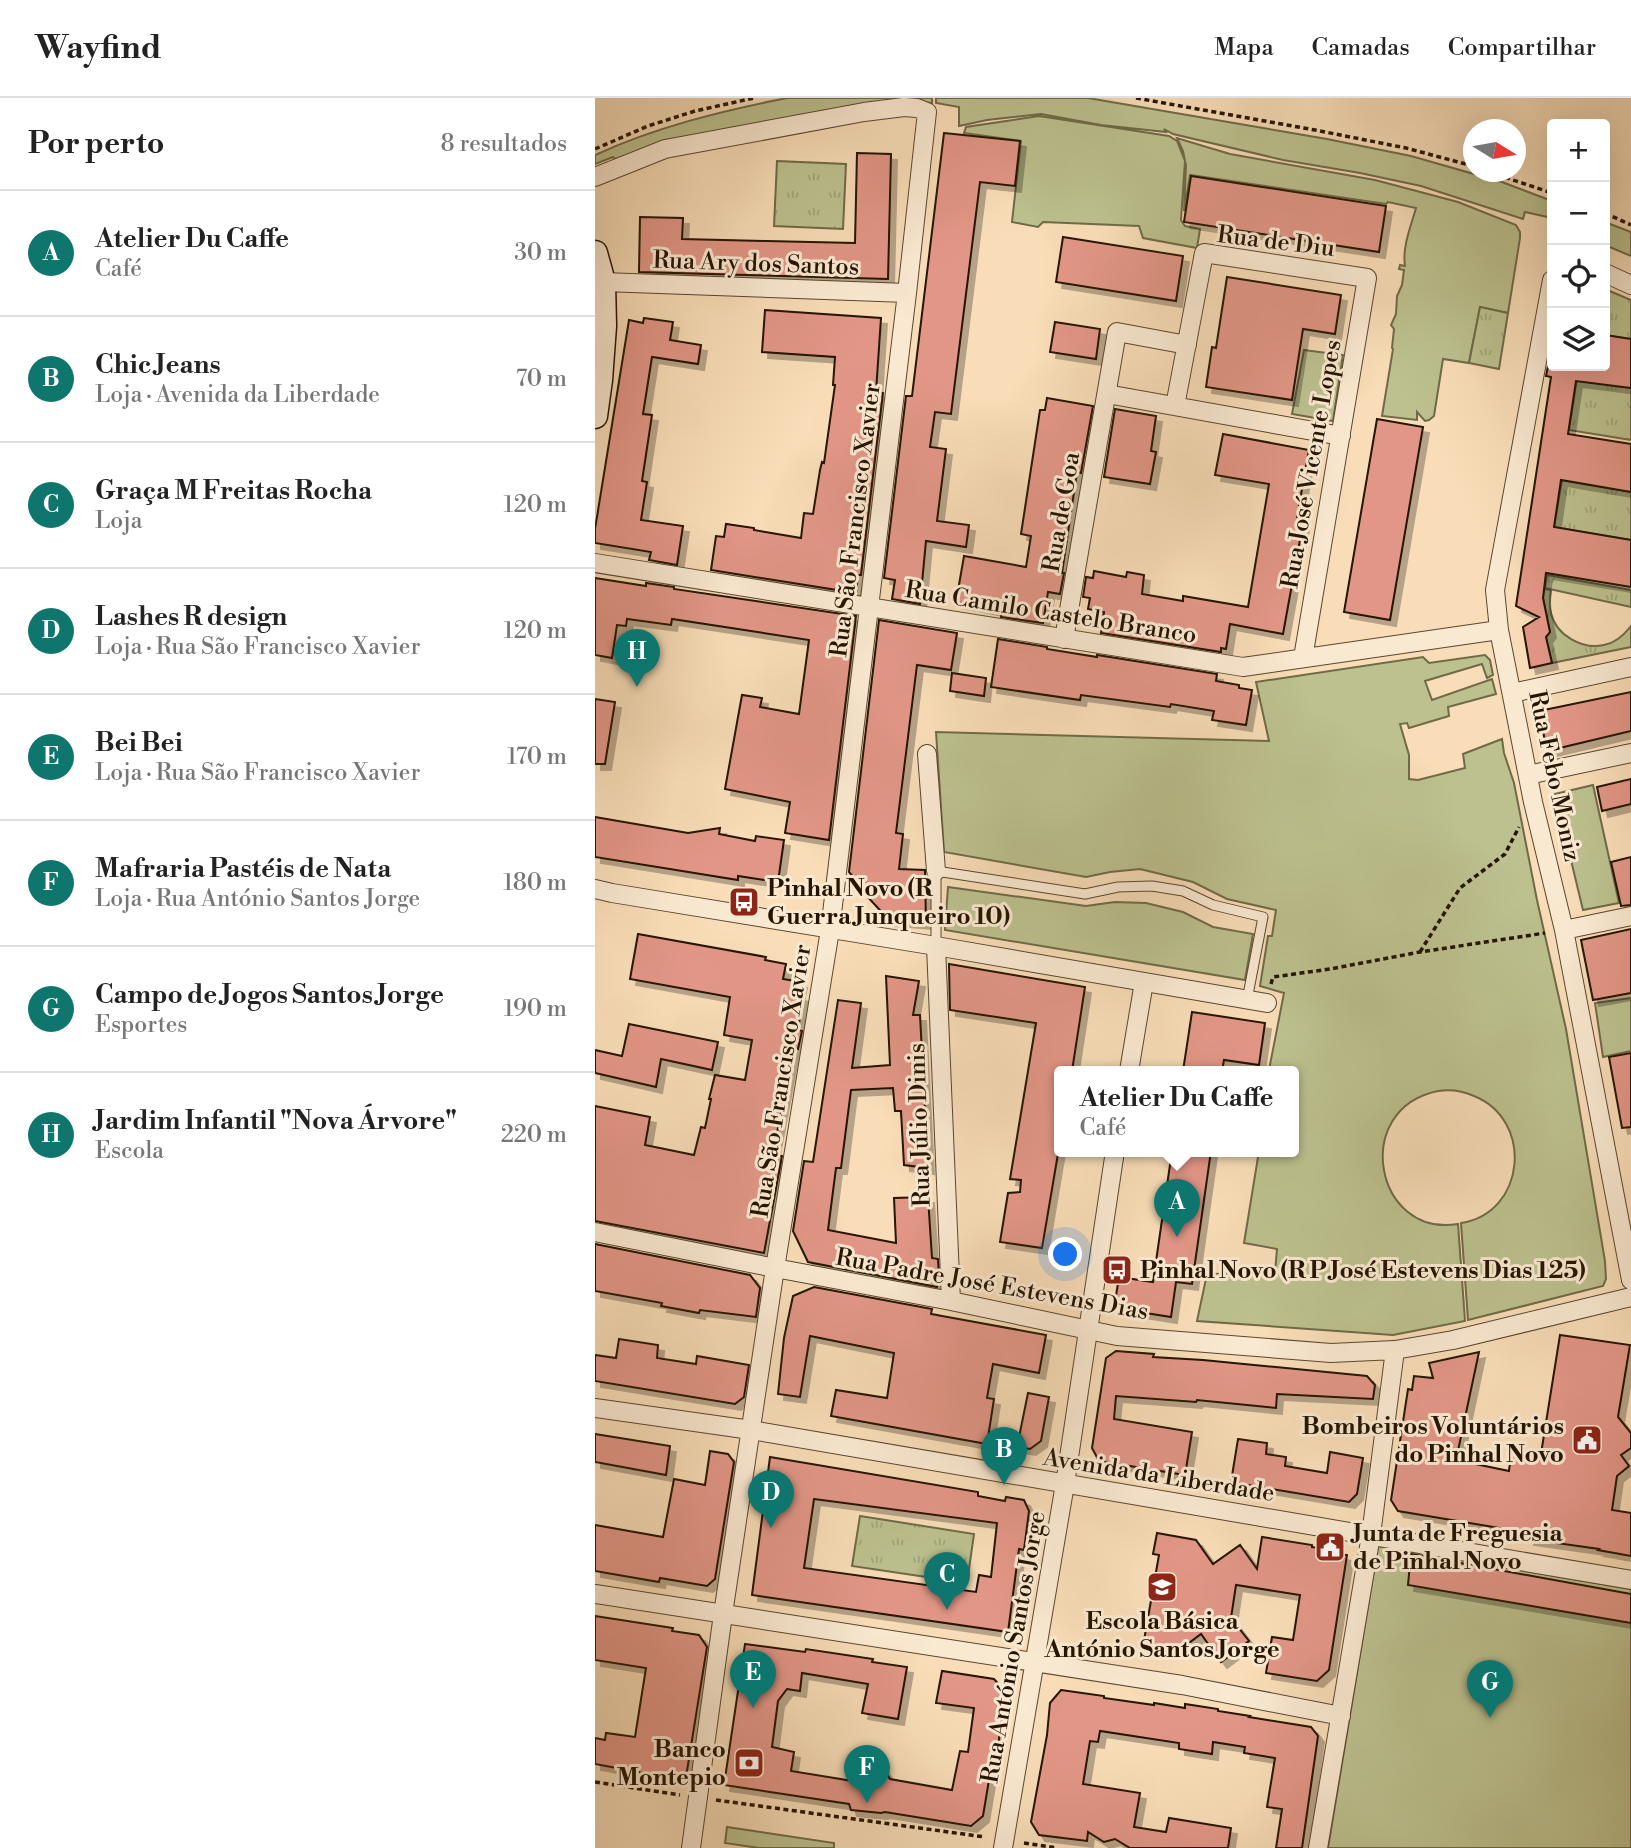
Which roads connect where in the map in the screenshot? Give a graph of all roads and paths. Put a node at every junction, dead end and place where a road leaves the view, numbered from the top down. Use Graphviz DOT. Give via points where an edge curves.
graph roads {
  1 [pos="754,98"];
  2 [pos="1136,98"];
  3 [pos="595,149"];
  4 [pos="1463,163"];
  5 [pos="595,177"];
  6 [pos="1519,182"];
  7 [pos="1547,191"];
  8 [pos="1610,215"];
  9 [pos="1631,225"];
  10 [pos="595,253"];
  11 [pos="1610,275"];
  12 [pos="1367,278"];
  13 [pos="603,282"];
  14 [pos="1631,285"];
  15 [pos="907,293"];
  16 [pos="1547,308"];
  17 [pos="1187,345"];
  18 [pos="1107,394"];
  19 [pos="1175,406"];
  20 [pos="595,416"];
  21 [pos="1341,436"];
  22 [pos="595,563"];
  23 [pos="869,607"];
  24 [pos="1499,630"];
  25 [pos="1065,639"];
  26 [pos="1303,658"];
  27 [pos="1631,667"];
  28 [pos="1512,693"];
  29 [pos="1631,753"];
  30 [pos="927,754"];
  31 [pos="1528,775"];
  32 [pos="1533,802"];
  33 [pos="936,871"];
  34 [pos="601,894"];
  35 [pos="1631,916"];
  36 [pos="830,930"];
  37 [pos="1565,930"];
  38 [pos="936,946"];
  39 [pos="1420,952"];
  40 [pos="1144,982"];
  41 [pos="1247,1000"];
  42 [pos="1267,1003"];
  43 [pos="1130,1066"];
  44 [pos="1114,1157"];
  45 [pos="595,1232"];
  46 [pos="775,1268"];
  47 [pos="1631,1280"];
  48 [pos="1631,1297"];
  49 [pos="951,1301"];
  50 [pos="1088,1329"];
  51 [pos="1395,1350"];
  52 [pos="595,1408"];
  53 [pos="751,1430"];
  54 [pos="1065,1484"];
  55 [pos="1371,1535"];
  56 [pos="1631,1580"];
  57 [pos="595,1594"];
  58 [pos="723,1614"];
  59 [pos="1035,1662"];
  60 [pos="1341,1716"];
  61 [pos="595,1782"];
  62 [pos="698,1798"];
  63 [pos="1004,1844"];
  64 [pos="691,1848"];
  65 [pos="1057,1848"];
  66 [pos="1318,1848"];
  1 -- 3 [label="path" via="648,126"];
  2 -- 4 [label="path" via="1393,145"];
  5 -- 15 [label="street, Rua São Francisco Xavier" via="666,149 864,111 918,108 927,112"];
  6 -- 7 [label="path"];
  8 -- 9 [label="path"];
  10 -- 13 [label="main road"];
  11 -- 14 [label="street"];
  12 -- 17 [label="street, Rua de Diu" via="1205,253"];
  12 -- 21 [label="street, Rua José Vicente Lopes"];
  13 -- 15 [label="street, Rua Ary dos Santos"];
  13 -- 20 [label="main road" via="604,326"];
  15 -- 23 [label="street, Rua São Francisco Xavier"];
  16 -- 24 [label="street, Rua Febo Moniz" via="1495,590"];
  17 -- 18 [label="street, Rua de Goa" via="1117,332"];
  17 -- 19 [label="street, Rua de Diu"];
  18 -- 19 [label="street"];
  18 -- 25 [label="street, Rua de Goa"];
  19 -- 21 [label="street"];
  21 -- 26 [label="street, Rua José Vicente Lopes"];
  22 -- 23 [label="street, Rua Camilo Castelo Branco"];
  23 -- 25 [label="street, Rua Camilo Castelo Branco"];
  23 -- 36 [label="street, Rua São Francisco Xavier"];
  24 -- 26 [label="street, Rua Camilo Castelo Branco"];
  24 -- 28 [label="street, Rua Febo Moniz"];
  25 -- 26 [label="street, Rua Camilo Castelo Branco" via="1243,667"];
  27 -- 28 [label="street"];
  28 -- 31 [label="street, Rua Febo Moniz"];
  29 -- 31 [label="street"];
  30 -- 33 [label="street"];
  31 -- 32 [label="street, Rua Febo Moniz"];
  32 -- 37 [label="street, Rua Febo Moniz"];
  32 -- 39 [label="path" via="1505,853 1460,888"];
  33 -- 38 [label="lane"];
  33 -- 41 [label="lane" via="1085,894 1152,886 1183,891 1213,905 1263,917"];
  34 -- 36 [label="street"];
  35 -- 37 [label="street"];
  36 -- 38 [label="street"];
  36 -- 46 [label="street, Rua São Francisco Xavier"];
  37 -- 39 [label="path"];
  37 -- 47 [label="street, Rua Febo Moniz"];
  38 -- 40 [label="street"];
  38 -- 49 [label="street, Rua Júlio Dinis"];
  39 -- 42 [label="path" via="1273,977"];
  40 -- 41 [label="street"];
  40 -- 43 [label="street"];
  41 -- 42 [label="street"];
  44 -- 50 [label="street, Rua António Santos Jorge"];
  45 -- 46 [label="street, Rua Padre José Estevens Dias"];
  46 -- 49 [label="street, Rua Padre José Estevens Dias"];
  46 -- 53 [label="street, Rua São Francisco Xavier"];
  48 -- 51 [label="street, Rua Padre José Estevens Dias"];
  49 -- 50 [label="street, Rua Padre José Estevens Dias"];
  50 -- 51 [label="street, Rua Padre José Estevens Dias" via="1117,1336 1331,1353"];
  50 -- 54 [label="street, Rua António Santos Jorge"];
  51 -- 55 [label="street"];
  52 -- 53 [label="street, Avenida da Liberdade"];
  53 -- 54 [label="street, Avenida da Liberdade"];
  53 -- 58 [label="street, Rua São Francisco Xavier"];
  54 -- 55 [label="street, Avenida da Liberdade"];
  54 -- 59 [label="street, Rua António Santos Jorge"];
  55 -- 56 [label="street, Avenida da Liberdade"];
  55 -- 60 [label="street"];
  57 -- 58 [label="street"];
  58 -- 59 [label="street"];
  58 -- 62 [label="street, Rua São Francisco Xavier"];
  59 -- 60 [label="street"];
  59 -- 63 [label="street, Rua António Santos Jorge"];
  60 -- 66 [label="street"];
  61 -- 62 [label="path"];
  62 -- 63 [label="path"];
  62 -- 64 [label="street, Rua São Francisco Xavier"];
  63 -- 65 [label="path"];
}
